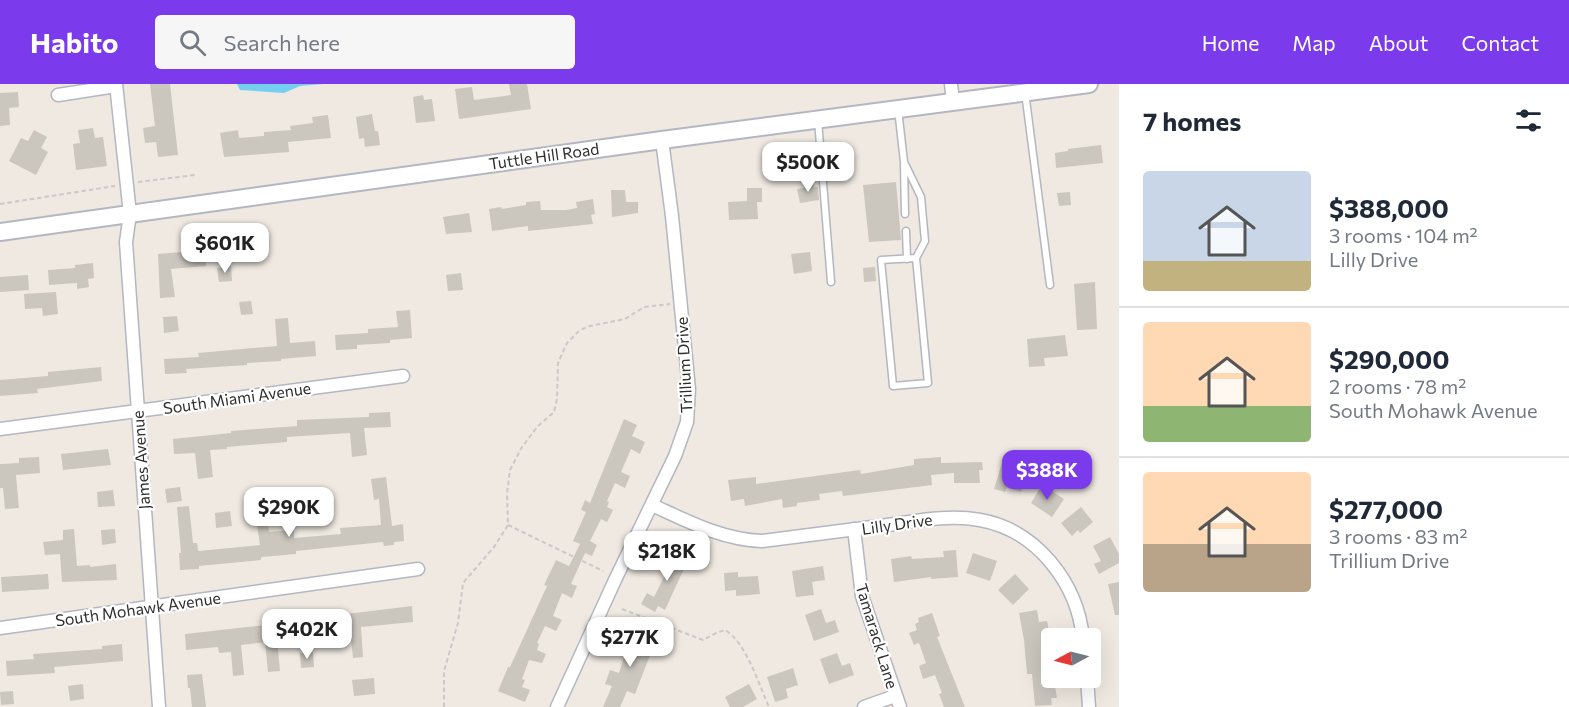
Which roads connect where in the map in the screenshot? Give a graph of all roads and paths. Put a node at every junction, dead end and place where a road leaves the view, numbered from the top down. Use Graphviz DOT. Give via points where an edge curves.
graph roads {
  1 [pos="951,84"];
  2 [pos="1089,84"];
  3 [pos="116,85"];
  4 [pos="1025,92"];
  5 [pos="58,95"];
  6 [pos="953,101"];
  7 [pos="897,108"];
  8 [pos="818,119"];
  9 [pos="662,140"];
  10 [pos="904,162"];
  11 [pos="195,175"];
  12 [pos="127,184"];
  13 [pos="0,204"];
  14 [pos="130,214"];
  15 [pos="904,214"];
  16 [pos="906,231"];
  17 [pos="0,232"];
  18 [pos="916,258"];
  19 [pos="907,259"];
  20 [pos="831,282"];
  21 [pos="1050,285"];
  22 [pos="680,303"];
  23 [pos="403,376"];
  24 [pos="138,412"];
  25 [pos="0,429"];
  26 [pos="652,505"];
  27 [pos="508,525"];
  28 [pos="854,530"];
  29 [pos="418,569"];
  30 [pos="603,571"];
  31 [pos="151,607"];
  32 [pos="622,609"];
  33 [pos="0,628"];
  34 [pos="1081,628"];
  35 [pos="1087,688"];
  36 [pos="897,701"];
  37 [pos="159,707"];
  38 [pos="444,707"];
  39 [pos="557,707"];
  40 [pos="769,707"];
  41 [pos="864,707"];
  42 [pos="1089,707"];
  1 -- 6 [label="street"];
  2 -- 4 [label="main road, Tuttle Hill Road"];
  3 -- 5 [label="street"];
  3 -- 12 [label="street, James Avenue"];
  4 -- 6 [label="main road, Tuttle Hill Road"];
  4 -- 21 [label="lane"];
  6 -- 7 [label="main road, Tuttle Hill Road"];
  7 -- 8 [label="main road, Tuttle Hill Road"];
  7 -- 10 [label="lane"];
  8 -- 9 [label="main road, Tuttle Hill Road"];
  8 -- 20 [label="lane"];
  9 -- 14 [label="main road, Tuttle Hill Road"];
  9 -- 22 [label="street, Trillium Drive"];
  10 -- 15 [label="lane"];
  10 -- 18 [label="lane" via="921,197 925,241"];
  11 -- 12 [label="path"];
  12 -- 13 [label="path"];
  12 -- 14 [label="street, James Avenue"];
  14 -- 17 [label="main road, Tuttle Hill Road"];
  14 -- 24 [label="street, James Avenue" via="126,242"];
  16 -- 19 [label="lane"];
  18 -- 19 [label="lane"];
  18 -- 19 [label="lane" via="928,383 893,386 881,260"];
  22 -- 26 [label="street, Trillium Drive" via="688,414 682,440"];
  22 -- 27 [label="path" via="644,307 625,319 590,326 567,343 558,363 554,412 537,427 510,470"];
  23 -- 24 [label="street, South Miami Avenue"];
  24 -- 25 [label="street, South Miami Avenue"];
  24 -- 31 [label="street, James Avenue"];
  26 -- 28 [label="street, Lilly Drive" via="726,536 748,541"];
  26 -- 39 [label="street, Trillium Drive"];
  27 -- 30 [label="path"];
  27 -- 38 [label="path" via="463,583 458,623 444,671"];
  28 -- 34 [label="street, Lilly Drive" via="944,518 982,520 1009,530 1036,548 1063,578 1077,606"];
  28 -- 36 [label="street, Tamarack Lane" via="862,596"];
  29 -- 31 [label="street, South Mohawk Avenue"];
  31 -- 33 [label="street, South Mohawk Avenue"];
  31 -- 37 [label="street, James Avenue"];
  32 -- 40 [label="path" via="703,640 725,630 733,634"];
  35 -- 42 [label="street"];
  36 -- 41 [label="street"];
}
